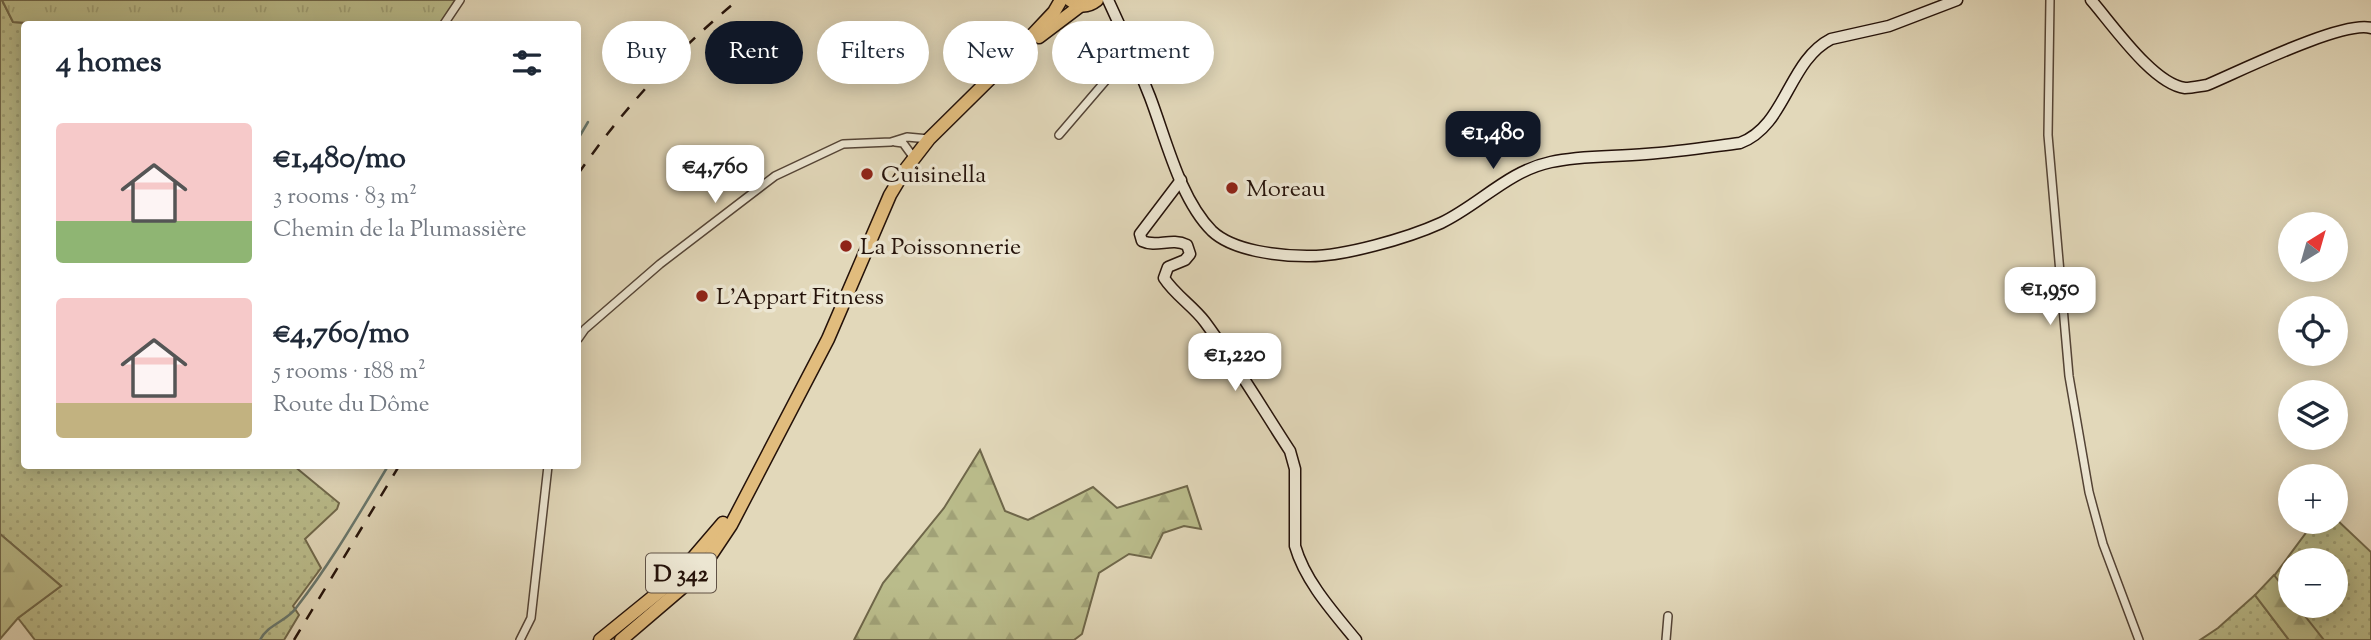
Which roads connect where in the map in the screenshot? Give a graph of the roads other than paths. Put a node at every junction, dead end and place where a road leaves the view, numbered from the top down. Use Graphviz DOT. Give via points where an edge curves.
graph roads {
  1 [pos="460,0"];
  2 [pos="1061,0"];
  3 [pos="1108,0"];
  4 [pos="1957,0"];
  5 [pos="2050,0"];
  6 [pos="2091,0"];
  7 [pos="1084,3"];
  8 [pos="1115,16"];
  9 [pos="446,21"];
  10 [pos="1118,21"];
  11 [pos="2371,28"];
  12 [pos="1038,29"];
  13 [pos="1038,38"];
  14 [pos="985,84"];
  15 [pos="1103,84"];
  16 [pos="1145,84"];
  17 [pos="1059,135"];
  18 [pos="929,139"];
  19 [pos="891,142"];
  20 [pos="914,159"];
  21 [pos="1181,180"];
  22 [pos="581,335"];
  23 [pos="548,469"];
  24 [pos="747,492"];
  25 [pos="1668,616"];
  26 [pos="521,639"];
  27 [pos="600,640"];
  28 [pos="621,640"];
  29 [pos="1356,640"];
  30 [pos="1666,640"];
  31 [pos="2139,640"];
  1 -- 9 [label="street"];
  2 -- 12 [label="main road, D 342"];
  3 -- 8 [label="street"];
  4 -- 21 [label="street" via="1889,26 1823,43 1800,67 1766,126 1748,141 1550,162 1519,172 1440,223 1386,242 1308,256 1243,248 1203,222"];
  5 -- 31 [label="street" via="2048,135 2069,376 2103,544"];
  6 -- 11 [label="street" via="2144,62 2165,80 2185,88 2207,85 2337,32"];
  7 -- 8 [label="street"];
  7 -- 13 [label="main road, D 342"];
  8 -- 10 [label="street"];
  14 -- 18 [label="main road, D 342"];
  15 -- 17 [label="street"];
  16 -- 21 [label="street"];
  18 -- 19 [label="street" via="907,137"];
  18 -- 20 [label="main road, D 342"];
  19 -- 20 [label="street" via="910,149"];
  19 -- 22 [label="street" via="843,144 775,176 660,264"];
  20 -- 24 [label="main road, D 342" via="890,195 828,339"];
  21 -- 29 [label="street" via="1140,234 1142,241 1177,240 1187,245 1190,254 1168,267 1164,278 1229,354 1290,452 1298,557"];
  23 -- 26 [label="street" via="531,618"];
  24 -- 27 [label="main road, D 342" via="675,579"];
  24 -- 28 [label="main road, D 342" via="704,563"];
  25 -- 30 [label="street"];
}
